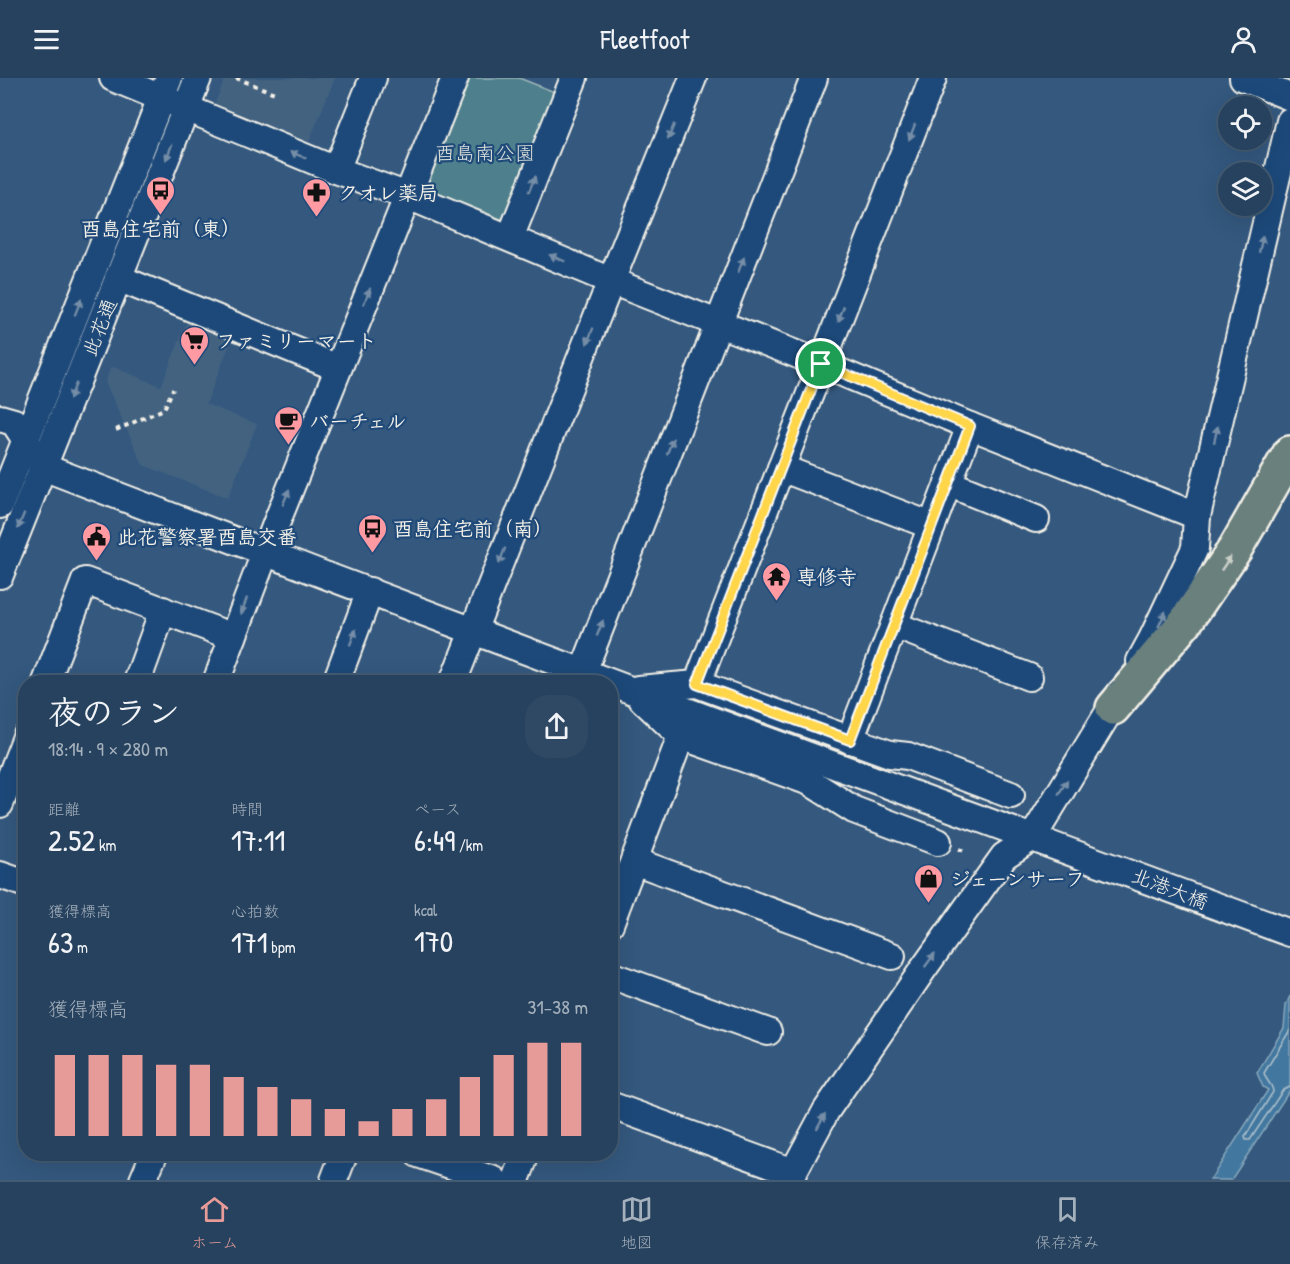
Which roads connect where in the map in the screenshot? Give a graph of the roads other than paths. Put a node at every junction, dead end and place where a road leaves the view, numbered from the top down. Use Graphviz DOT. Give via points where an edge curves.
graph roads {
  1 [pos="113,78"];
  2 [pos="198,78"];
  3 [pos="373,78"];
  4 [pos="455,78"];
  5 [pos="574,78"];
  6 [pos="693,78"];
  7 [pos="814,78"];
  8 [pos="933,78"];
  9 [pos="1243,78"];
  10 [pos="165,88"];
  11 [pos="1290,97"];
  12 [pos="187,108"];
  13 [pos="1290,121"];
  14 [pos="336,170"];
  15 [pos="408,196"];
  16 [pos="510,238"];
  17 [pos="118,278"];
  18 [pos="611,281"];
  19 [pos="718,323"];
  20 [pos="821,364"];
  21 [pos="338,368"];
  22 [pos="0,418"];
  23 [pos="970,426"];
  24 [pos="25,439"];
  25 [pos="1290,453"];
  26 [pos="43,467"];
  27 [pos="781,468"];
  28 [pos="948,483"];
  29 [pos="0,505"];
  30 [pos="1197,516"];
  31 [pos="1036,519"];
  32 [pos="932,526"];
  33 [pos="265,551"];
  34 [pos="0,575"];
  35 [pos="370,591"];
  36 [pos="163,610"];
  37 [pos="894,625"];
  38 [pos="473,630"];
  39 [pos="233,637"];
  40 [pos="49,675"];
  41 [pos="140,675"];
  42 [pos="219,675"];
  43 [pos="339,675"];
  44 [pos="456,675"];
  45 [pos="576,675"];
  46 [pos="582,675"];
  47 [pos="1029,677"];
  48 [pos="697,684"];
  49 [pos="618,687"];
  50 [pos="631,690"];
  51 [pos="1113,708"];
  52 [pos="681,736"];
  53 [pos="850,740"];
  54 [pos="18,758"];
  55 [pos="1011,795"];
  56 [pos="0,804"];
  57 [pos="1042,840"];
  58 [pos="938,842"];
  59 [pos="634,861"];
  60 [pos="0,875"];
  61 [pos="18,881"];
  62 [pos="618,903"];
  63 [pos="1290,933"];
  64 [pos="892,956"];
  65 [pos="618,978"];
  66 [pos="768,1032"];
  67 [pos="618,1109"];
  68 [pos="151,1161"];
  69 [pos="341,1161"];
  70 [pos="438,1161"];
  71 [pos="523,1161"];
  72 [pos="791,1176"];
  73 [pos="143,1180"];
  74 [pos="334,1180"];
  75 [pos="494,1180"];
  76 [pos="516,1180"];
  1 -- 10 [label="street"];
  2 -- 12 [label="street, 此花通"];
  3 -- 14 [label="street"];
  4 -- 15 [label="street"];
  16 -- 5 [label="street, one-way"];
  6 -- 18 [label="street, one-way"];
  19 -- 7 [label="street, one-way"];
  8 -- 20 [label="street, one-way"];
  9 -- 11 [label="street"];
  10 -- 12 [label="street"];
  24 -- 10 [label="street, 此花通, one-way"];
  14 -- 12 [label="street, one-way"];
  12 -- 17 [label="street, 此花通, one-way"];
  30 -- 13 [label="street, one-way"];
  14 -- 15 [label="street"];
  15 -- 16 [label="street"];
  21 -- 15 [label="street, one-way"];
  18 -- 16 [label="street, one-way"];
  17 -- 21 [label="street"];
  17 -- 26 [label="street, 此花通, one-way"];
  18 -- 19 [label="street"];
  18 -- 38 [label="street, one-way"];
  19 -- 20 [label="street"];
  46 -- 19 [label="street, one-way"];
  20 -- 23 [label="street"];
  20 -- 27 [label="street"];
  33 -- 21 [label="street, one-way"];
  22 -- 24 [label="street" via="14,422"];
  23 -- 28 [label="street"];
  23 -- 30 [label="street"];
  24 -- 26 [label="street"];
  24 -- 29 [label="street, 此花通"];
  51 -- 25 [label="highway, one-way" via="1186,621 1235,549"];
  26 -- 33 [label="street, 北港大橋"];
  26 -- 34 [label="street, 此花通, one-way"];
  27 -- 32 [label="street"];
  27 -- 48 [label="street"];
  28 -- 31 [label="street"];
  28 -- 32 [label="street"];
  51 -- 30 [label="street, one-way" via="1152,639 1195,549"];
  32 -- 37 [label="street"];
  33 -- 35 [label="street, 北港大橋"];
  33 -- 39 [label="street, one-way"];
  35 -- 38 [label="street, 北港大橋"];
  43 -- 35 [label="street, one-way"];
  36 -- 39 [label="street"];
  36 -- 40 [label="street" via="85,581"];
  36 -- 41 [label="street"];
  37 -- 47 [label="street"];
  37 -- 53 [label="street"];
  38 -- 44 [label="street"];
  38 -- 45 [label="street, 北港大橋"];
  39 -- 42 [label="street"];
  48 -- 50 [label="street"];
  48 -- 53 [label="street"];
  49 -- 50 [label="street, 北港大橋"];
  50 -- 52 [label="street"];
  50 -- 57 [label="street, 北港大橋"];
  57 -- 51 [label="street, one-way" via="1061,790"];
  52 -- 58 [label="street" via="810,782 854,810"];
  52 -- 59 [label="street"];
  53 -- 55 [label="street" via="908,756"];
  54 -- 56 [label="street"];
  57 -- 63 [label="street, 北港大橋"];
  72 -- 57 [label="street, one-way" via="826,1111 1004,856"];
  59 -- 62 [label="street"];
  59 -- 64 [label="street"];
  60 -- 61 [label="street"];
  65 -- 66 [label="street"];
  67 -- 72 [label="street"];
  68 -- 73 [label="street"];
  69 -- 74 [label="street"];
  70 -- 75 [label="street"];
  71 -- 76 [label="street"];
}
